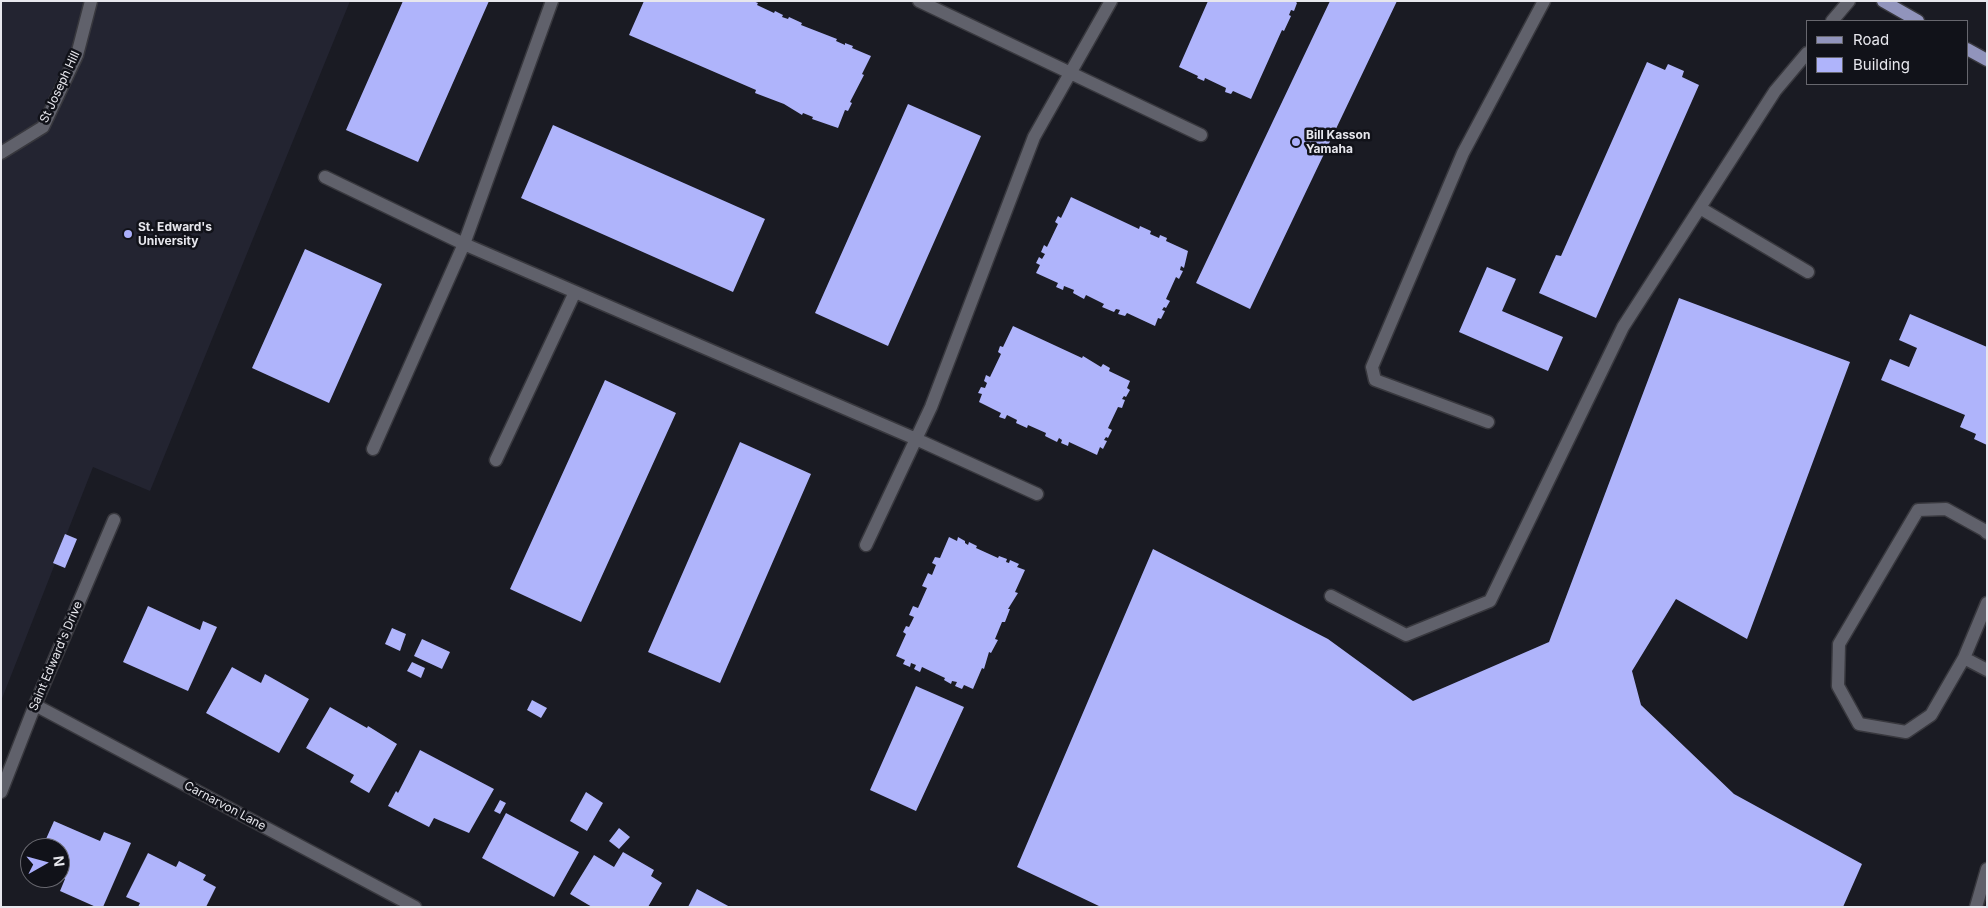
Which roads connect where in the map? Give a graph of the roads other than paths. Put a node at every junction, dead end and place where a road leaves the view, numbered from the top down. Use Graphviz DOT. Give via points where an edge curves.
graph roads {
  1 [pos="91,1"];
  2 [pos="552,1"];
  3 [pos="919,1"];
  4 [pos="1110,1"];
  5 [pos="1544,1"];
  6 [pos="1849,1"];
  7 [pos="1883,1"];
  8 [pos="1833,20"];
  9 [pos="1916,20"];
  10 [pos="1968,50"];
  11 [pos="1806,54"];
  12 [pos="1987,60"];
  13 [pos="1070,74"];
  14 [pos="1201,135"];
  15 [pos="1,153"];
  16 [pos="325,177"];
  17 [pos="1700,208"];
  18 [pos="464,244"];
  19 [pos="1808,272"];
  20 [pos="575,292"];
  21 [pos="1488,422"];
  22 [pos="916,439"];
  23 [pos="373,449"];
  24 [pos="496,460"];
  25 [pos="1038,494"];
  26 [pos="114,520"];
  27 [pos="1987,534"];
  28 [pos="866,545"];
  29 [pos="1331,596"];
  30 [pos="1987,603"];
  31 [pos="1964,658"];
  32 [pos="1987,670"];
  33 [pos="35,705"];
  34 [pos="1,792"];
  35 [pos="1987,869"];
  36 [pos="415,907"];
  37 [pos="1976,907"];
  1 -- 15 [label="street, St Joseph Hill" via="77,55 43,127"];
  2 -- 18 [label="street"];
  3 -- 13 [label="street"];
  4 -- 13 [label="street"];
  5 -- 21 [label="street" via="1463,153 1372,367 1375,380"];
  6 -- 8 [label="street"];
  7 -- 9 [label="main road"];
  10 -- 12 [label="main road"];
  11 -- 17 [label="street" via="1775,91"];
  13 -- 14 [label="street"];
  13 -- 22 [label="street" via="1034,137"];
  16 -- 18 [label="street"];
  17 -- 19 [label="street"];
  17 -- 29 [label="street" via="1623,327 1490,601 1406,635"];
  18 -- 20 [label="street"];
  18 -- 23 [label="street"];
  20 -- 22 [label="street"];
  20 -- 24 [label="street"];
  22 -- 25 [label="street"];
  22 -- 28 [label="street"];
  26 -- 33 [label="street, Saint Edward's Drive"];
  27 -- 31 [label="street" via="1946,509 1918,510 1839,644 1838,686 1860,724 1906,732 1932,715"];
  30 -- 31 [label="street"];
  31 -- 32 [label="street"];
  33 -- 34 [label="street, Saint Edward's Drive"];
  33 -- 36 [label="street, Carnarvon Lane"];
  35 -- 37 [label="street"];
}
